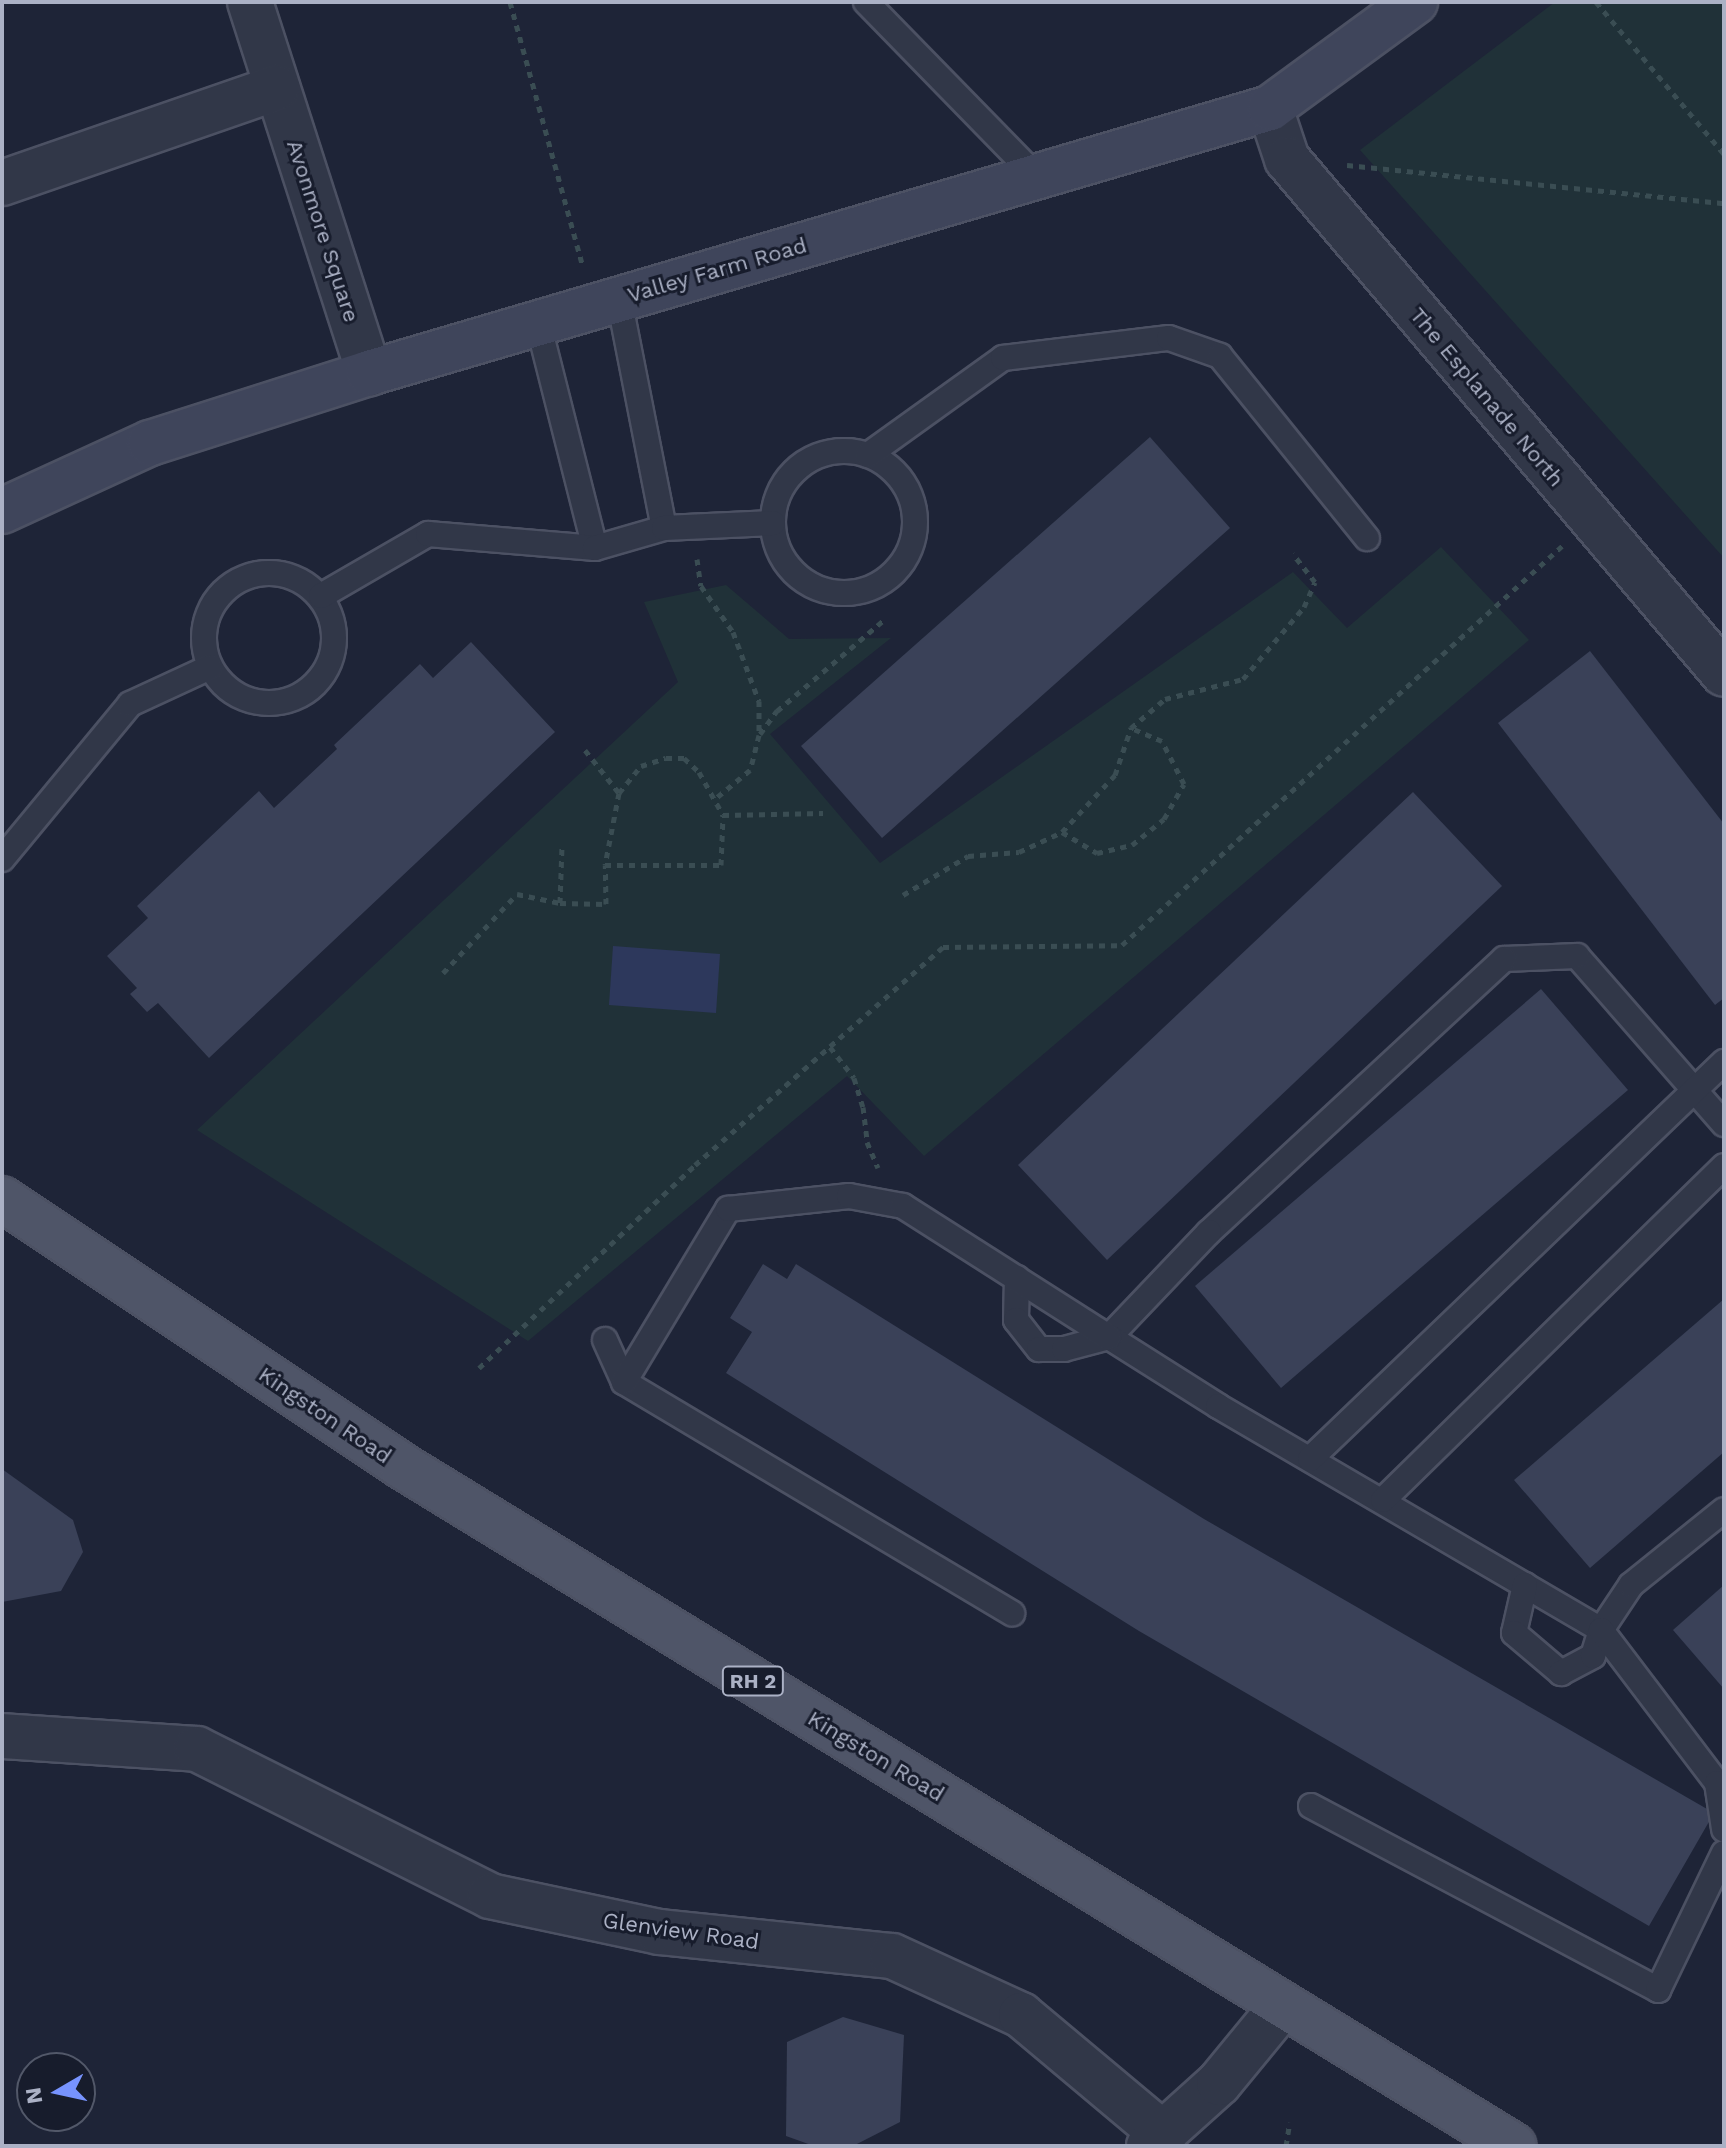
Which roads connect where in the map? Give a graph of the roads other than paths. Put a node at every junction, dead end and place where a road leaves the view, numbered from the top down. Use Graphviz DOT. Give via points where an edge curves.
graph roads {
  1 [pos="250,2"];
  2 [pos="866,2"];
  3 [pos="1415,2"];
  4 [pos="277,88"];
  5 [pos="1270,108"];
  6 [pos="1036,176"];
  7 [pos="2,183"];
  8 [pos="607,303"];
  9 [pos="538,323"];
  10 [pos="369,373"];
  11 [pos="868,455"];
  12 [pos="2,511"];
  13 [pos="773,523"];
  14 [pos="664,528"];
  15 [pos="1367,538"];
  16 [pos="595,548"];
  17 [pos="321,596"];
  18 [pos="210,667"];
  19 [pos="1724,674"];
  20 [pos="2,859"];
  21 [pos="1724,1062"];
  22 [pos="1695,1088"];
  23 [pos="1724,1124"];
  24 [pos="1724,1166"];
  25 [pos="2,1199"];
  26 [pos="1017,1278"];
  27 [pos="1109,1337"];
  28 [pos="605,1340"];
  29 [pos="624,1382"];
  30 [pos="1310,1459"];
  31 [pos="1383,1500"];
  32 [pos="1724,1510"];
  33 [pos="1525,1585"];
  34 [pos="1012,1613"];
  35 [pos="1601,1630"];
  36 [pos="2,1736"];
  37 [pos="1311,1806"];
  38 [pos="1724,1829"];
  39 [pos="1724,1853"];
  40 [pos="1283,2005"];
  41 [pos="1156,2140"];
  42 [pos="1514,2146"];
  1 -- 4 [label="street, Avonmore Square"];
  2 -- 6 [label="lane"];
  3 -- 5 [label="street, Valley Farm Road"];
  4 -- 7 [label="street"];
  4 -- 10 [label="street, Avonmore Square"];
  5 -- 6 [label="street, Valley Farm Road"];
  5 -- 19 [label="street, The Esplanade North" via="1287,159"];
  6 -- 8 [label="street, Valley Farm Road"];
  8 -- 9 [label="street, Valley Farm Road"];
  8 -- 14 [label="lane"];
  9 -- 10 [label="street, Valley Farm Road"];
  9 -- 16 [label="lane"];
  10 -- 12 [label="street, Valley Farm Road" via="150,443"];
  11 -- 13 [label="lane" via="833,452 807,461 786,480"];
  11 -- 13 [label="lane" via="886,464 905,485 915,511 914,539 902,565 881,584 856,593 827,592 802,580 783,560"];
  11 -- 15 [label="lane" via="1003,358 1169,338 1220,356"];
  13 -- 14 [label="lane"];
  14 -- 16 [label="lane"];
  16 -- 17 [label="lane" via="428,534"];
  17 -- 18 [label="lane" via="284,574 259,573 234,581 204,622"];
  17 -- 18 [label="lane" via="334,627 333,653 322,677 303,695 279,703 253,703 230,691"];
  18 -- 20 [label="lane" via="130,704"];
  21 -- 22 [label="lane"];
  22 -- 23 [label="lane"];
  22 -- 27 [label="lane" via="1577,956 1504,959 1209,1232"];
  22 -- 30 [label="lane"];
  24 -- 31 [label="lane"];
  25 -- 40 [label="main road, Kingston Road / RH 2" via="402,1466"];
  26 -- 27 [label="lane"];
  26 -- 27 [label="lane" via="1016,1320 1039,1349 1064,1349"];
  26 -- 29 [label="lane" via="903,1206 849,1196 728,1209"];
  27 -- 30 [label="lane"];
  28 -- 29 [label="lane"];
  29 -- 34 [label="lane"];
  30 -- 31 [label="lane"];
  31 -- 33 [label="lane"];
  32 -- 35 [label="lane" via="1631,1585"];
  33 -- 35 [label="lane"];
  33 -- 35 [label="lane" via="1514,1633 1561,1673 1593,1656"];
  35 -- 38 [label="lane" via="1717,1783"];
  36 -- 41 [label="street, Glenview Road" via="197,1749 490,1896 659,1932 892,1956 1021,2015 1118,2092"];
  37 -- 39 [label="lane" via="1658,1990"];
  40 -- 41 [label="street, Glenview Road" via="1219,2083"];
  40 -- 42 [label="main road, Kingston Road / RH 2"];
}
